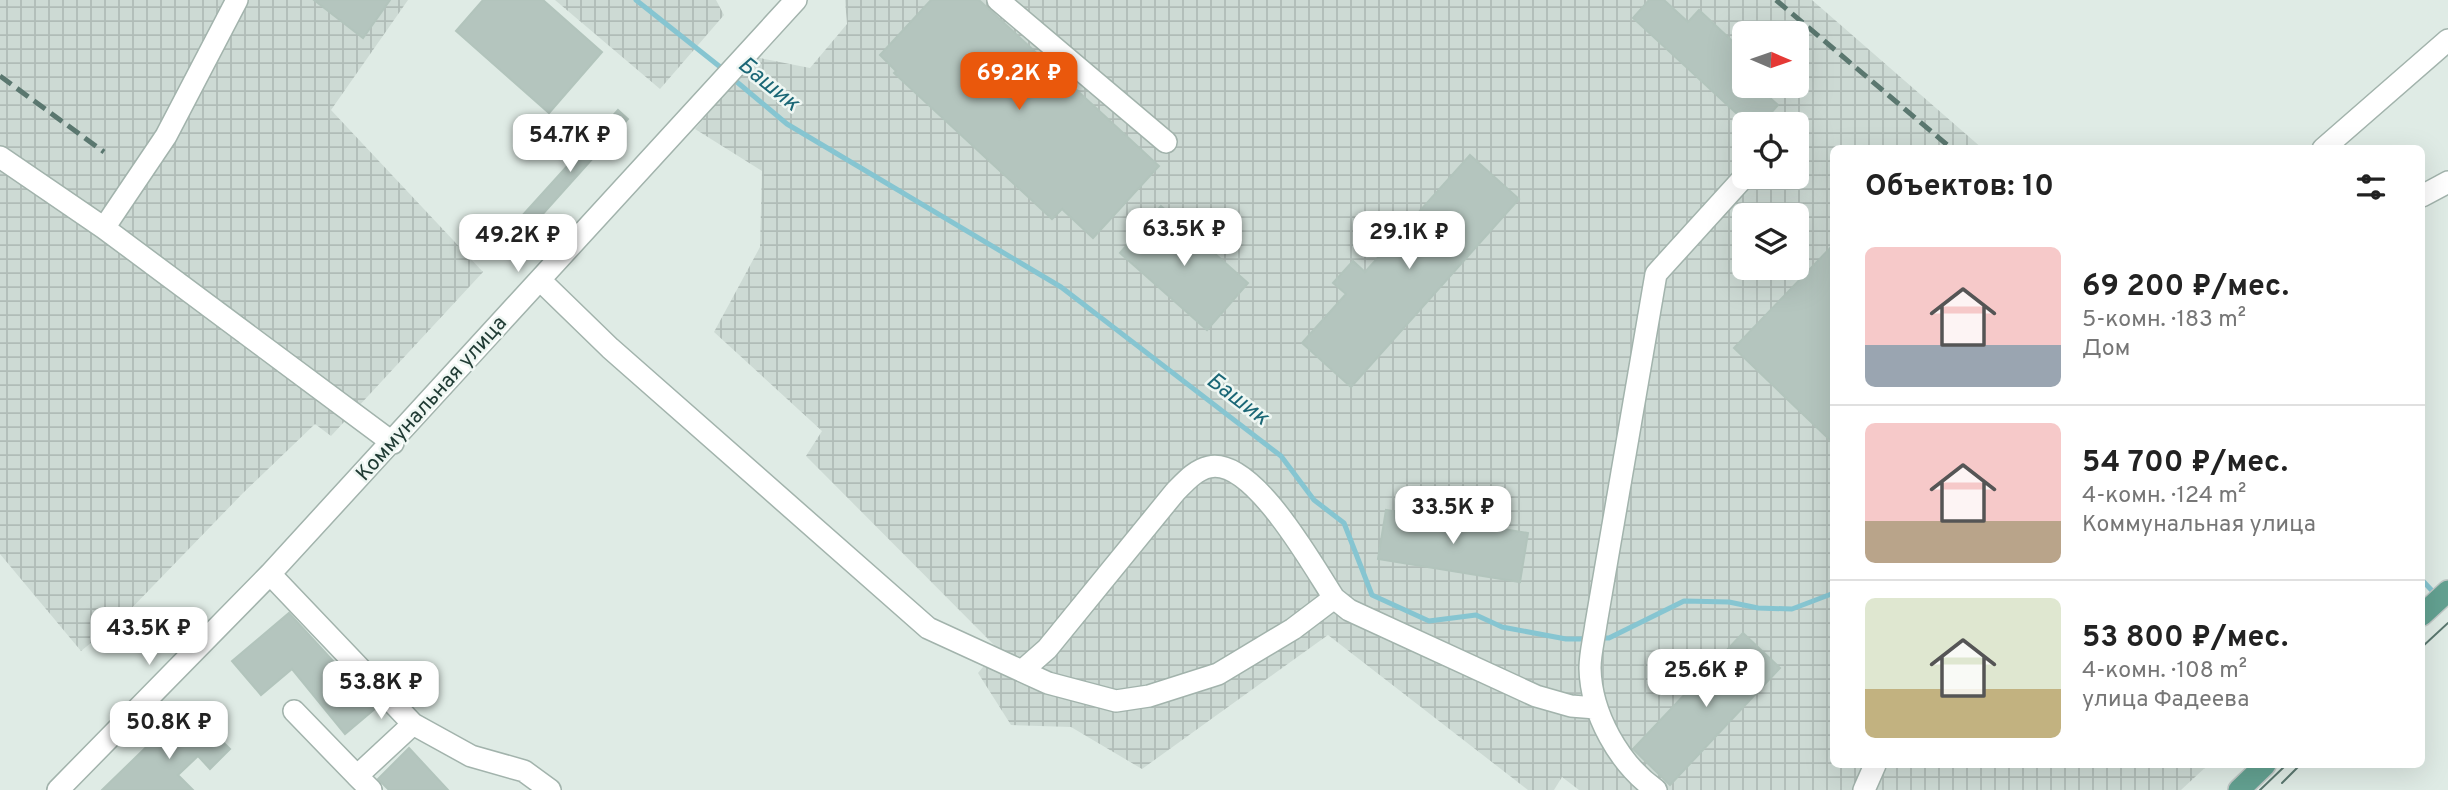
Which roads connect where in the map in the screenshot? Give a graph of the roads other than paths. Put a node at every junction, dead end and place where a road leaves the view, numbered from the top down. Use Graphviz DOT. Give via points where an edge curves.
graph roads {
  1 [pos="237,0"];
  2 [pos="796,0"];
  3 [pos="998,0"];
  4 [pos="2448,40"];
  5 [pos="1166,142"];
  6 [pos="2335,144"];
  7 [pos="0,157"];
  8 [pos="2448,182"];
  9 [pos="1733,189"];
  10 [pos="2425,194"];
  11 [pos="104,228"];
  12 [pos="540,280"];
  13 [pos="393,443"];
  14 [pos="270,574"];
  15 [pos="2448,591"];
  16 [pos="1334,598"];
  17 [pos="2425,612"];
  18 [pos="1023,670"];
  19 [pos="1596,708"];
  20 [pos="294,711"];
  21 [pos="413,724"];
  22 [pos="1874,768"];
  23 [pos="2262,768"];
  24 [pos="364,783"];
  25 [pos="58,790"];
  26 [pos="550,790"];
  27 [pos="1656,790"];
  28 [pos="1864,790"];
  29 [pos="2239,790"];
  1 -- 11 [label="street" via="166,136"];
  2 -- 12 [label="street, Коммунальная улица"];
  3 -- 5 [label="street"];
  4 -- 6 [label="street"];
  7 -- 11 [label="street"];
  8 -- 10 [label="street"];
  9 -- 19 [label="street" via="1656,274 1596,624 1590,668"];
  11 -- 13 [label="street"];
  12 -- 13 [label="street, Коммунальная улица"];
  12 -- 18 [label="street" via="662,395 928,628"];
  13 -- 14 [label="street, Коммунальная улица"];
  14 -- 21 [label="street"];
  14 -- 25 [label="street, Коммунальная улица"];
  15 -- 17 [label="main road"];
  16 -- 18 [label="street" via="1218,674 1149,696 1116,701 1090,697"];
  16 -- 18 [label="street" via="1266,498 1231,469 1211,466 1195,473 1175,492 1047,649"];
  16 -- 19 [label="street" via="1349,610 1536,696"];
  19 -- 27 [label="street" via="1623,759"];
  20 -- 24 [label="street"];
  21 -- 24 [label="street"];
  21 -- 26 [label="street" via="471,756 524,771"];
  22 -- 28 [label="street"];
  23 -- 29 [label="main road"];
}
